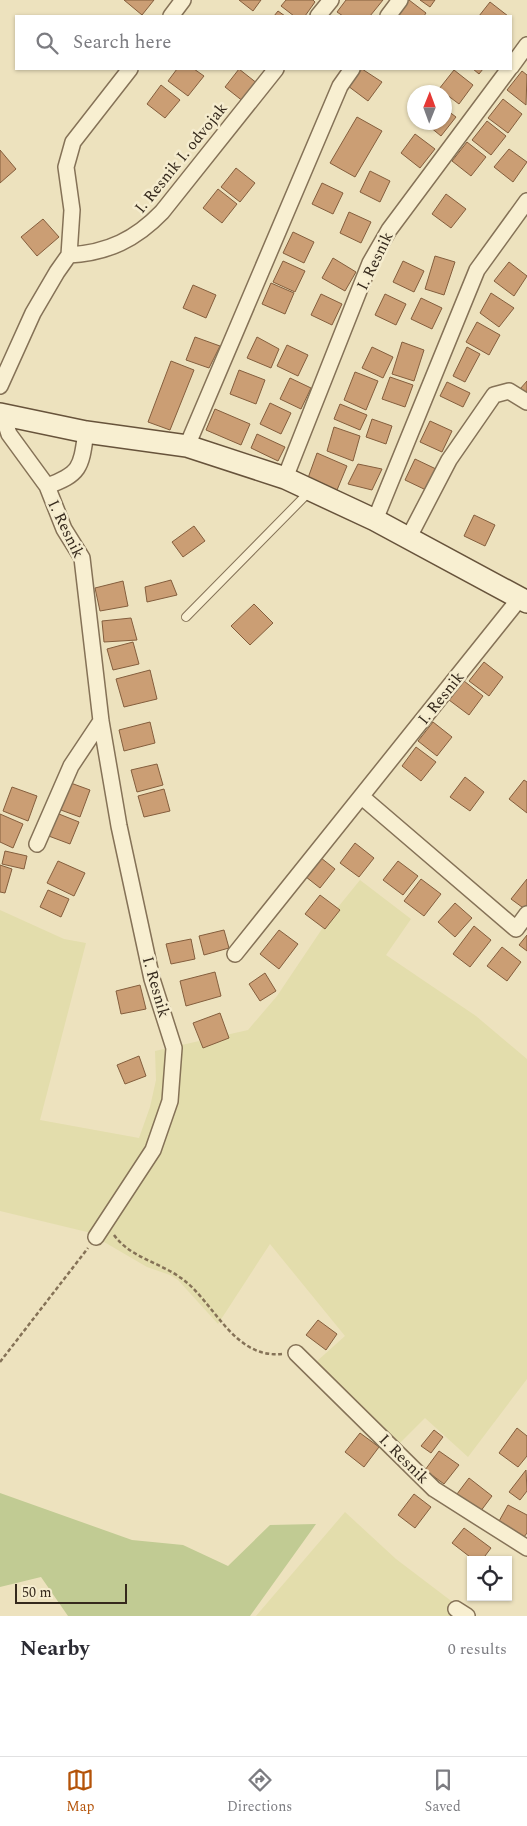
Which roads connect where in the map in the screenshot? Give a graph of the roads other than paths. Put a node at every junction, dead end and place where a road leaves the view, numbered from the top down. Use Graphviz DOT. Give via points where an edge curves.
graph roads {
  1 [pos="183,0"];
  2 [pos="331,0"];
  3 [pos="400,0"];
  4 [pos="172,15"];
  5 [pos="319,15"];
  6 [pos="389,15"];
  7 [pos="527,45"];
  8 [pos="512,65"];
  9 [pos="129,70"];
  10 [pos="275,70"];
  11 [pos="351,70"];
  12 [pos="509,70"];
  13 [pos="527,201"];
  14 [pos="69,255"];
  15 [pos="0,386"];
  16 [pos="527,402"];
  17 [pos="1,414"];
  18 [pos="86,432"];
  19 [pos="187,446"];
  20 [pos="285,478"];
  21 [pos="47,486"];
  22 [pos="311,490"];
  23 [pos="375,520"];
  24 [pos="409,537"];
  25 [pos="524,600"];
  26 [pos="186,617"];
  27 [pos="101,721"];
  28 [pos="362,797"];
  29 [pos="37,844"];
  30 [pos="527,914"];
  31 [pos="235,954"];
  32 [pos="96,1237"];
  33 [pos="296,1352"];
  34 [pos="527,1548"];
  1 -- 4 [label="street"];
  2 -- 5 [label="street"];
  3 -- 6 [label="street"];
  7 -- 8 [label="street, I. Resnik"];
  9 -- 14 [label="street" via="73,142 66,168 72,210"];
  10 -- 14 [label="street, I. Resnik I. odvojak" via="162,212 144,230 118,245"];
  11 -- 19 [label="street" via="340,86"];
  12 -- 20 [label="street, I. Resnik" via="389,230 370,263"];
  13 -- 23 [label="street" via="477,270"];
  14 -- 15 [label="street" via="33,313"];
  16 -- 24 [label="street" via="509,391 494,395 449,460"];
  17 -- 18 [label="street, I. Resnik"];
  17 -- 21 [label="street, I. Resnik" via="13,441"];
  18 -- 19 [label="street, I. Resnik"];
  18 -- 21 [label="street, I. Resnik" via="82,459 76,471 68,478"];
  19 -- 20 [label="street, I. Resnik"];
  20 -- 22 [label="street, I. Resnik"];
  21 -- 27 [label="street, I. Resnik" via="64,529 82,558"];
  22 -- 23 [label="street, I. Resnik"];
  22 -- 26 [label="lane"];
  23 -- 24 [label="street, I. Resnik"];
  24 -- 25 [label="street, I. Resnik"];
  25 -- 28 [label="street, I. Resnik"];
  27 -- 29 [label="street" via="71,766"];
  27 -- 32 [label="street, I. Resnik" via="119,826 152,979 174,1048 170,1101 153,1150"];
  28 -- 30 [label="street" via="516,929"];
  28 -- 31 [label="street, I. Resnik"];
  33 -- 34 [label="street, I. Resnik" via="434,1489"];
}
